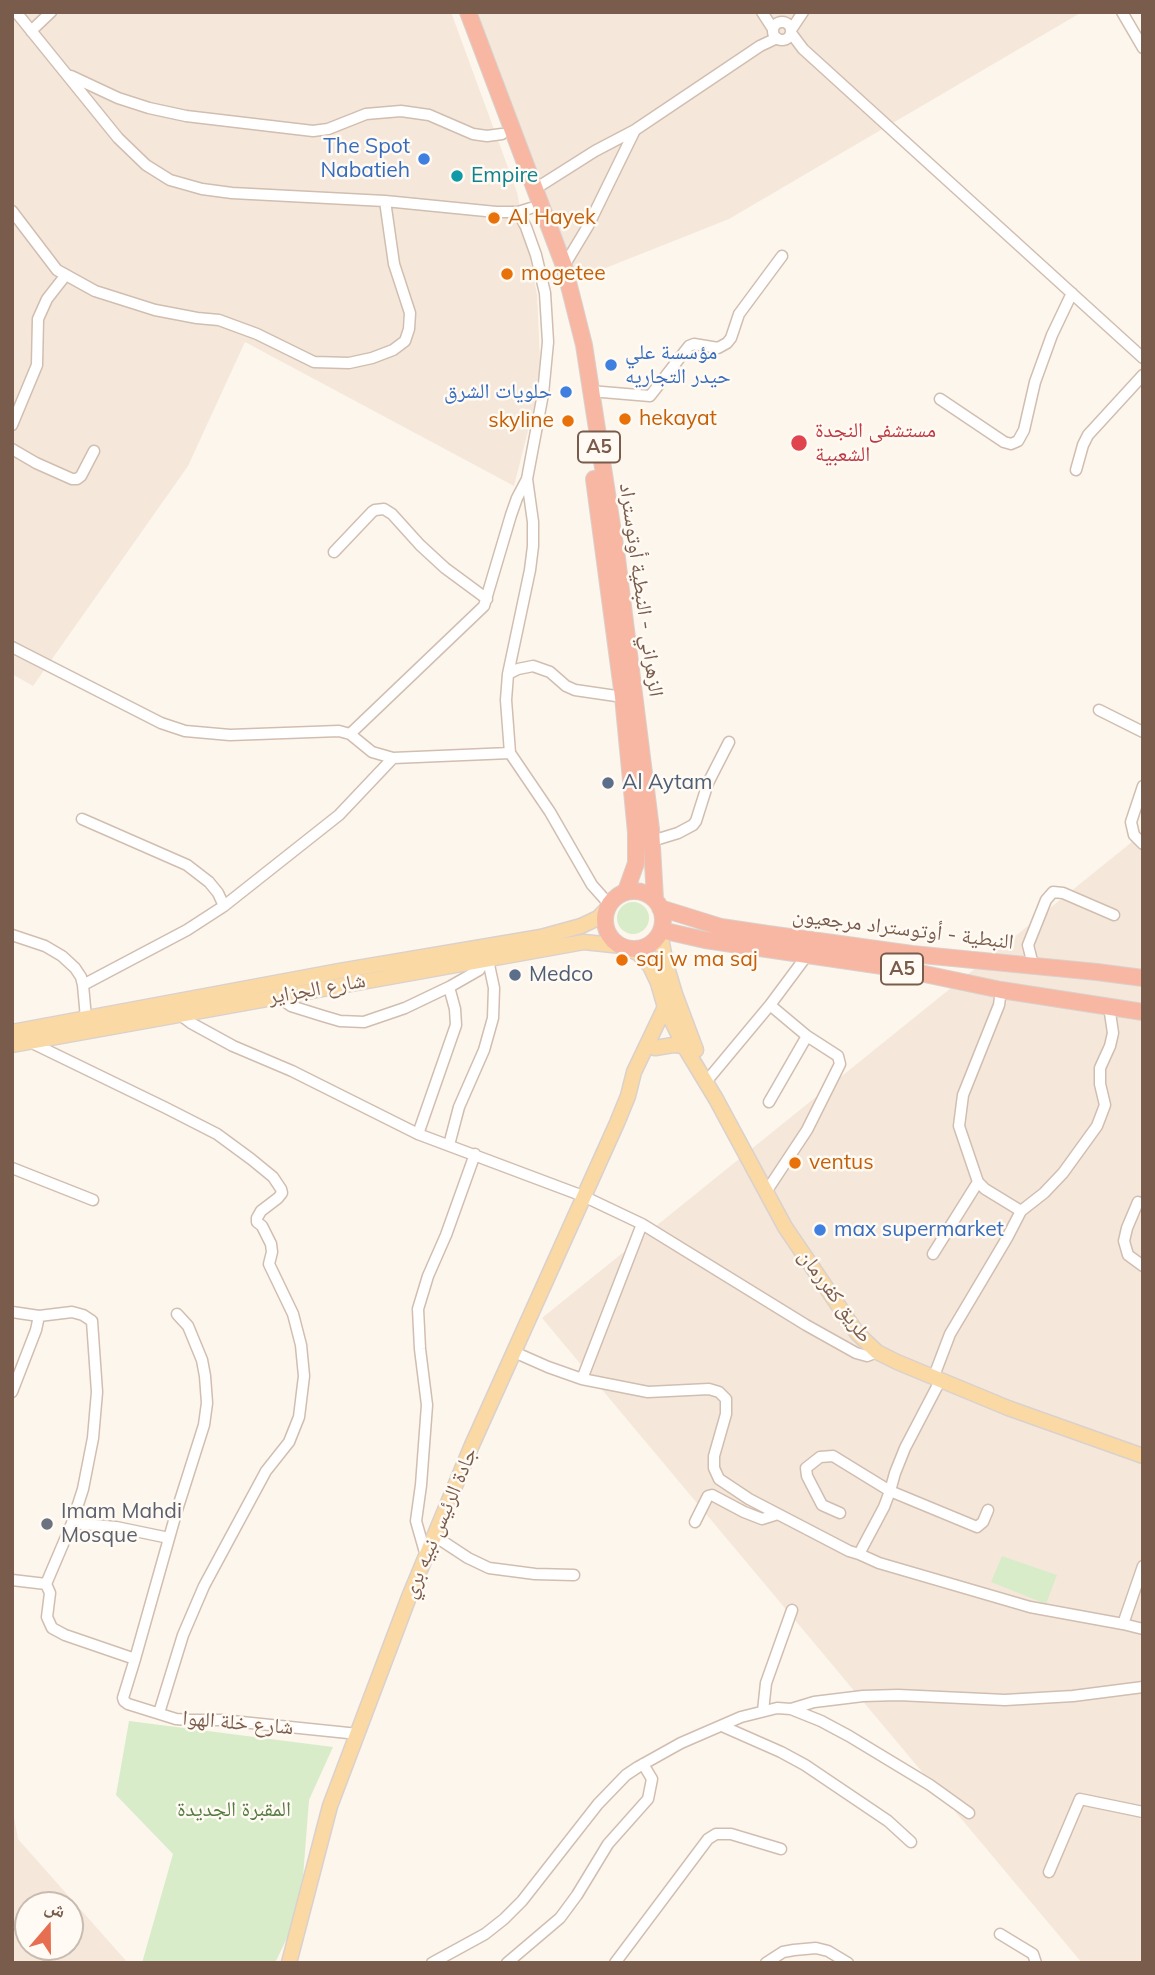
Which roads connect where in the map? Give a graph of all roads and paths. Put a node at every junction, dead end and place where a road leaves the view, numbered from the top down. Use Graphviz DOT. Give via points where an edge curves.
graph roads {
  1 [pos="51,12"];
  2 [pos="457,12"];
  3 [pos="468,12"];
  4 [pos="762,12"];
  5 [pos="801,12"];
  6 [pos="1122,12"];
  7 [pos="19,14"];
  8 [pos="781,30"];
  9 [pos="32,31"];
  10 [pos="1143,48"];
  11 [pos="68,75"];
  12 [pos="635,130"];
  13 [pos="502,134"];
  14 [pos="535,189"];
  15 [pos="385,201"];
  16 [pos="524,210"];
  17 [pos="12,211"];
  18 [pos="782,256"];
  19 [pos="564,266"];
  20 [pos="65,276"];
  21 [pos="1072,293"];
  22 [pos="1143,358"];
  23 [pos="1143,375"];
  24 [pos="590,391"];
  25 [pos="940,399"];
  26 [pos="12,425"];
  27 [pos="12,449"];
  28 [pos="94,452"];
  29 [pos="1076,470"];
  30 [pos="527,479"];
  31 [pos="334,552"];
  32 [pos="486,599"];
  33 [pos="12,648"];
  34 [pos="12,655"];
  35 [pos="35,659"];
  36 [pos="508,674"];
  37 [pos="623,697"];
  38 [pos="1099,710"];
  39 [pos="1143,732"];
  40 [pos="350,734"];
  41 [pos="729,742"];
  42 [pos="510,753"];
  43 [pos="393,758"];
  44 [pos="1143,786"];
  45 [pos="82,819"];
  46 [pos="652,841"];
  47 [pos="1143,844"];
  48 [pos="626,891"];
  49 [pos="658,904"];
  50 [pos="224,906"];
  51 [pos="608,907"];
  52 [pos="1114,915"];
  53 [pos="660,932"];
  54 [pos="12,935"];
  55 [pos="624,947"];
  56 [pos="808,954"];
  57 [pos="486,960"];
  58 [pos="1033,965"];
  59 [pos="1143,978"];
  60 [pos="83,985"];
  61 [pos="449,988"];
  62 [pos="1001,990"];
  63 [pos="281,995"];
  64 [pos="769,1005"];
  65 [pos="1109,1006"];
  66 [pos="673,1007"];
  67 [pos="1143,1012"];
  68 [pos="179,1014"];
  69 [pos="86,1018"];
  70 [pos="12,1032"];
  71 [pos="807,1036"];
  72 [pos="30,1042"];
  73 [pos="12,1045"];
  74 [pos="684,1046"];
  75 [pos="655,1048"];
  76 [pos="708,1080"];
  77 [pos="628,1096"];
  78 [pos="769,1102"];
  79 [pos="418,1133"];
  80 [pos="449,1145"];
  81 [pos="474,1154"];
  82 [pos="12,1168"];
  83 [pos="978,1182"];
  84 [pos="765,1192"];
  85 [pos="583,1196"];
  86 [pos="93,1200"];
  87 [pos="1138,1202"];
  88 [pos="1021,1211"];
  89 [pos="642,1224"];
  90 [pos="933,1254"];
  91 [pos="1143,1266"];
  92 [pos="12,1312"];
  93 [pos="177,1314"];
  94 [pos="39,1315"];
  95 [pos="514,1352"];
  96 [pos="877,1352"];
  97 [pos="938,1377"];
  98 [pos="582,1379"];
  99 [pos="12,1392"];
  100 [pos="1143,1456"];
  101 [pos="890,1491"];
  102 [pos="988,1510"];
  103 [pos="840,1513"];
  104 [pos="778,1514"];
  105 [pos="695,1522"];
  106 [pos="72,1523"];
  107 [pos="433,1535"];
  108 [pos="169,1538"];
  109 [pos="859,1554"];
  110 [pos="426,1556"];
  111 [pos="1143,1566"];
  112 [pos="574,1575"];
  113 [pos="12,1580"];
  114 [pos="46,1584"];
  115 [pos="792,1610"];
  116 [pos="1123,1624"];
  117 [pos="1143,1629"];
  118 [pos="135,1659"];
  119 [pos="1141,1688"];
  120 [pos="791,1709"];
  121 [pos="763,1711"];
  122 [pos="159,1713"];
  123 [pos="722,1726"];
  124 [pos="358,1734"];
  125 [pos="643,1764"];
  126 [pos="1143,1812"];
  127 [pos="969,1813"];
  128 [pos="911,1842"];
  129 [pos="781,1849"];
  130 [pos="1049,1871"];
  131 [pos="1000,1934"];
  132 [pos="289,1963"];
  133 [pos="432,1963"];
  134 [pos="507,1963"];
  135 [pos="615,1963"];
  136 [pos="766,1963"];
  137 [pos="848,1963"];
  138 [pos="1037,1963"];
  1 -- 9 [label="street"];
  2 -- 13 [label="highway, الزهراني - النبطية أوتوستراد / A5"];
  3 -- 14 [label="highway, الزهراني - النبطية أوتوستراد / A5"];
  4 -- 8 [label="street"];
  5 -- 8 [label="street"];
  6 -- 10 [label="street"];
  7 -- 9 [label="street"];
  8 -- 12 [label="street"];
  8 -- 21 [label="street"];
  9 -- 11 [label="street"];
  11 -- 13 [label="street" via="118,98 200,118 313,131 366,114 401,111 429,115 473,134"];
  11 -- 15 [label="street" via="118,138 170,180 232,193"];
  12 -- 14 [label="street"];
  12 -- 19 [label="street"];
  13 -- 16 [label="highway, الزهراني - النبطية أوتوستراد / A5"];
  14 -- 19 [label="highway, الزهراني - النبطية أوتوستراد / A5"];
  15 -- 16 [label="street" via="496,212"];
  15 -- 20 [label="street" via="394,264 411,321 401,345 372,358 314,362 241,327 124,301"];
  16 -- 30 [label="street" via="545,293 548,342"];
  16 -- 37 [label="highway, الزهراني - النبطية أوتوستراد / A5" via="551,257 580,374"];
  17 -- 20 [label="street"];
  18 -- 24 [label="street" via="739,314 727,343 718,348 689,346 650,396"];
  19 -- 24 [label="highway, الزهراني - النبطية أوتوستراد / A5"];
  20 -- 26 [label="street" via="38,318 37,365"];
  21 -- 22 [label="street"];
  21 -- 25 [label="street" via="1052,335 1018,441 1004,442"];
  23 -- 29 [label="street" via="1088,435"];
  24 -- 46 [label="highway, الزهراني - النبطية أوتوستراد / A5" via="617,558"];
  27 -- 28 [label="street" via="72,479 81,476"];
  30 -- 32 [label="street" via="511,515"];
  30 -- 36 [label="street" via="533,546"];
  31 -- 32 [label="street" via="372,512 383,509 444,568"];
  32 -- 40 [label="street" via="476,614"];
  33 -- 35 [label="street"];
  34 -- 35 [label="street"];
  35 -- 40 [label="street" via="185,731 230,736 329,730"];
  36 -- 37 [label="street" via="533,666 575,690"];
  36 -- 42 [label="street"];
  37 -- 48 [label="highway, الزهراني - النبطية أوتوستراد / A5" via="636,833 636,863"];
  38 -- 39 [label="street"];
  40 -- 43 [label="street" via="372,751"];
  41 -- 46 [label="street" via="693,825"];
  42 -- 43 [label="street"];
  42 -- 51 [label="street"];
  43 -- 50 [label="street" via="340,815"];
  44 -- 47 [label="street" via="1131,822"];
  45 -- 50 [label="street" via="187,865 209,882"];
  46 -- 49 [label="highway, الزهراني - النبطية أوتوستراد / A5"];
  48 -- 49 [label="highway, A5" via="646,894"];
  48 -- 51 [label="highway"];
  49 -- 53 [label="highway, A5" via="663,923"];
  49 -- 58 [label="highway, النبطية - أوتوستراد مرجعيون / A5" via="745,931"];
  50 -- 60 [label="street"];
  51 -- 55 [label="highway" via="607,931"];
  51 -- 69 [label="main road, شارع الجزاير" via="581,926 541,937"];
  52 -- 58 [label="street" via="1053,892 1028,944"];
  53 -- 55 [label="highway" via="652,943 640,948"];
  53 -- 56 [label="highway, النبطية - أوتوستراد مرجعيون / A5"];
  53 -- 66 [label="main road"];
  54 -- 60 [label="street" via="62,956"];
  55 -- 57 [label="main road, شارع الجزاير" via="584,942"];
  55 -- 66 [label="main road" via="639,954 650,967"];
  56 -- 62 [label="highway, النبطية - أوتوستراد مرجعيون / A5"];
  56 -- 64 [label="street"];
  57 -- 61 [label="street" via="479,970"];
  57 -- 63 [label="main road, شارع الجزاير"];
  57 -- 80 [label="street" via="494,988 493,1018"];
  58 -- 59 [label="highway, النبطية - أوتوستراد مرجعيون / A5"];
  60 -- 69 [label="street"];
  61 -- 63 [label="street" via="363,1022 340,1021 291,1006"];
  61 -- 79 [label="street" via="456,1025"];
  62 -- 65 [label="highway, النبطية - أوتوستراد مرجعيون / A5"];
  62 -- 83 [label="street" via="958,1120"];
  63 -- 68 [label="main road, شارع الجزاير"];
  64 -- 71 [label="street"];
  64 -- 76 [label="street"];
  65 -- 67 [label="highway, النبطية - أوتوستراد مرجعيون / A5"];
  65 -- 88 [label="street" via="1113,1032 1100,1075 1102,1115 1063,1173"];
  66 -- 74 [label="main road"];
  66 -- 75 [label="main road"];
  66 -- 76 [label="main road"];
  66 -- 77 [label="main road" via="634,1072"];
  68 -- 72 [label="main road, شارع الجزاير"];
  68 -- 79 [label="street" via="233,1046"];
  69 -- 70 [label="main road, شارع الجزاير"];
  71 -- 78 [label="street"];
  71 -- 84 [label="street" via="838,1056 841,1064 807,1130"];
  72 -- 73 [label="main road, شارع الجزاير"];
  72 -- 122 [label="street" via="217,1134 273,1177 282,1193 257,1218 271,1244 269,1264 293,1314 301,1345 304,1376 299,1417 204,1586 186,1625"];
  74 -- 75 [label="main road"];
  74 -- 76 [label="main road"];
  75 -- 77 [label="main road"];
  76 -- 84 [label="main road, طريق كفررمان"];
  77 -- 85 [label="main road, جادة الرئيس نبيه بري"];
  79 -- 80 [label="street"];
  80 -- 81 [label="street"];
  81 -- 85 [label="street"];
  81 -- 110 [label="street" via="418,1310 427,1405 416,1521"];
  82 -- 86 [label="street"];
  83 -- 88 [label="street"];
  83 -- 90 [label="street"];
  84 -- 96 [label="main road, طريق كفررمان" via="856,1333"];
  85 -- 89 [label="street"];
  85 -- 95 [label="main road, جادة الرئيس نبيه بري"];
  87 -- 91 [label="street" via="1124,1241 1128,1255"];
  88 -- 97 [label="street" via="950,1334"];
  89 -- 96 [label="street" via="836,1343 867,1356"];
  89 -- 98 [label="street"];
  92 -- 94 [label="street"];
  93 -- 108 [label="street" via="198,1348 207,1403"];
  94 -- 99 [label="street"];
  94 -- 106 [label="street" via="72,1312 94,1325 97,1392 93,1438"];
  95 -- 98 [label="street"];
  95 -- 107 [label="main road, جادة الرئيس نبيه بري"];
  96 -- 97 [label="main road, طريق كفررمان"];
  97 -- 100 [label="main road, طريق كفررمان" via="1008,1408"];
  97 -- 101 [label="street"];
  98 -- 104 [label="street" via="633,1391 719,1392 726,1399 714,1457 719,1479"];
  101 -- 102 [label="street" via="977,1527"];
  101 -- 103 [label="street" via="833,1457 820,1457 806,1468 807,1476 822,1505"];
  101 -- 109 [label="street"];
  104 -- 105 [label="street" via="762,1519 712,1494"];
  104 -- 109 [label="street"];
  106 -- 108 [label="street"];
  106 -- 114 [label="street"];
  107 -- 110 [label="main road, جادة الرئيس نبيه بري"];
  107 -- 112 [label="street" via="489,1568"];
  108 -- 118 [label="street"];
  109 -- 116 [label="street" via="1030,1608"];
  110 -- 124 [label="main road, جادة الرئيس نبيه بري"];
  111 -- 116 [label="street"];
  113 -- 114 [label="street"];
  114 -- 118 [label="street" via="52,1628"];
  115 -- 121 [label="street" via="766,1683"];
  116 -- 117 [label="street"];
  118 -- 122 [label="street, شارع خلة الهوا" via="124,1701"];
  119 -- 120 [label="street" via="1005,1700 863,1696"];
  120 -- 121 [label="street"];
  120 -- 127 [label="street" via="849,1737"];
  121 -- 123 [label="street"];
  122 -- 124 [label="street, شارع خلة الهوا" via="190,1720"];
  123 -- 125 [label="street"];
  123 -- 128 [label="street" via="805,1765"];
  124 -- 132 [label="main road, جادة الرئيس نبيه بري" via="330,1806"];
  125 -- 133 [label="street" via="612,1788 505,1919"];
  125 -- 134 [label="street" via="653,1779 649,1798 608,1844 560,1918"];
  126 -- 130 [label="street" via="1080,1799"];
  129 -- 135 [label="street" via="731,1834 708,1839"];
  131 -- 138 [label="street" via="1033,1954"];
  136 -- 137 [label="street" via="783,1952 816,1948"];
}
